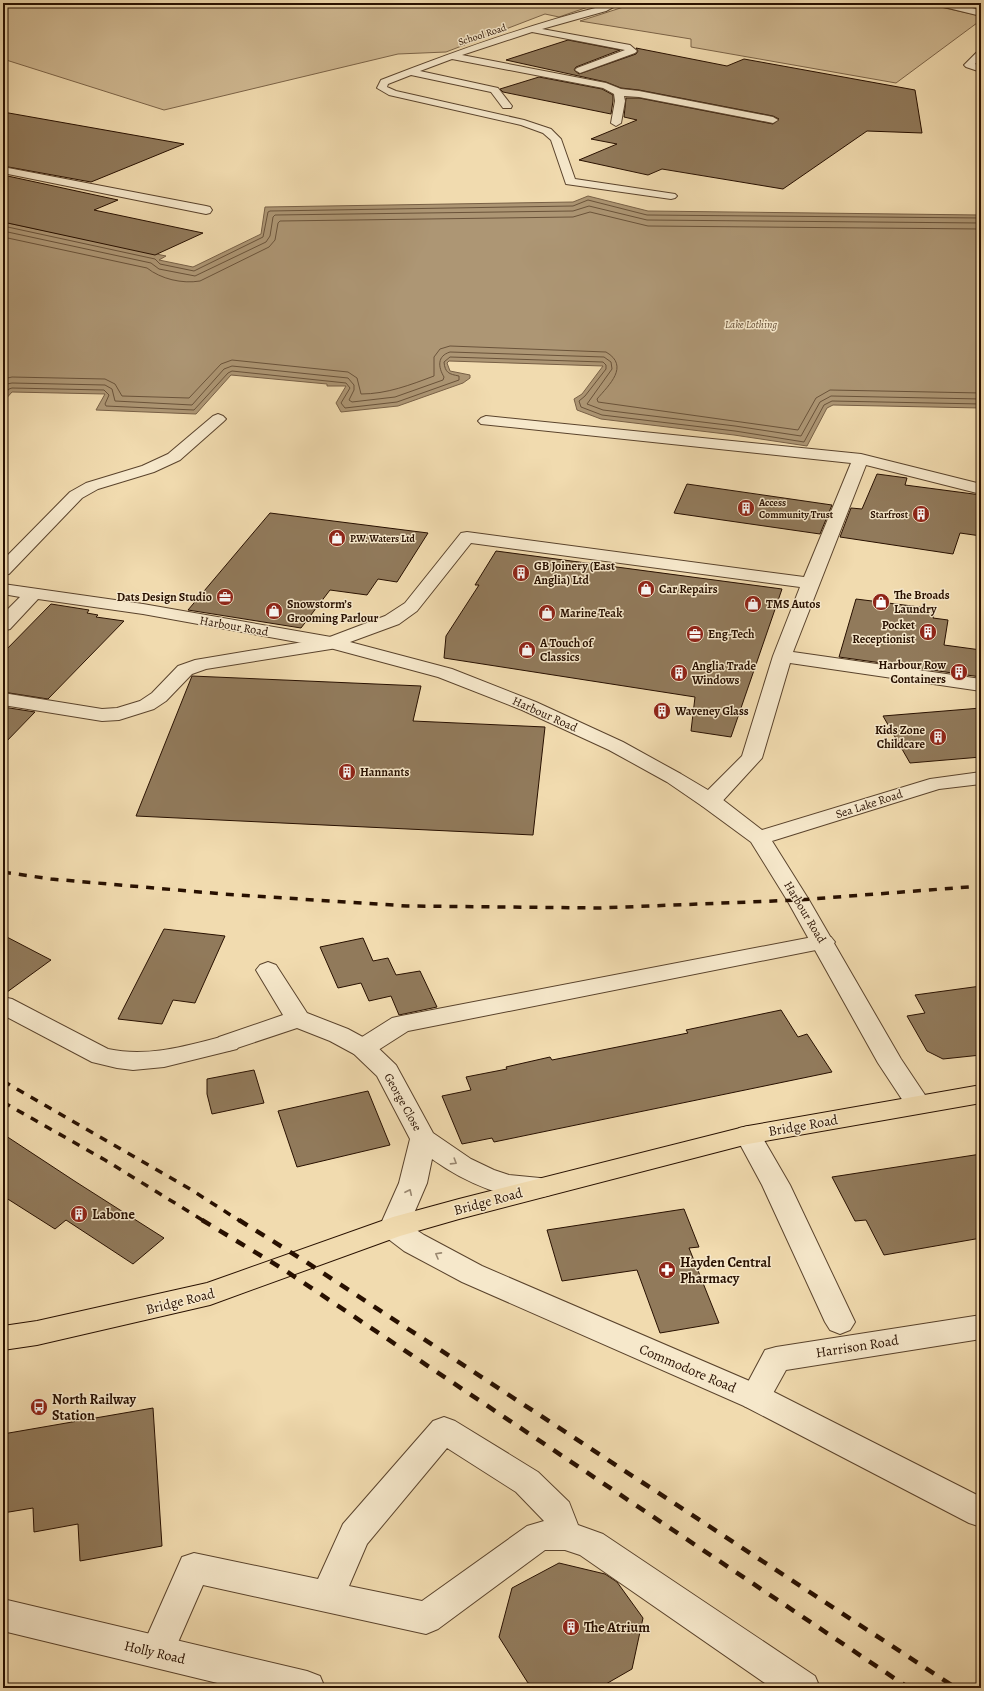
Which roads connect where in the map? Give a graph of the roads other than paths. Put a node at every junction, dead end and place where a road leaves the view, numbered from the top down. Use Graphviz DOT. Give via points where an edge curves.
graph roads {
  1 [pos="616,3"];
  2 [pos="939,3"];
  3 [pos="981,13"];
  4 [pos="530,30"];
  5 [pos="981,53"];
  6 [pos="451,56"];
  7 [pos="981,69"];
  8 [pos="580,70"];
  9 [pos="410,72"];
  10 [pos="619,92"];
  11 [pos="507,106"];
  12 [pos="773,120"];
  13 [pos="616,123"];
  14 [pos="3,170"];
  15 [pos="671,196"];
  16 [pos="206,210"];
  17 [pos="218,419"];
  18 [pos="486,421"];
  19 [pos="861,459"];
  20 [pos="981,489"];
  21 [pos="3,570"];
  22 [pos="810,583"];
  23 [pos="3,589"];
  24 [pos="33,594"];
  25 [pos="3,625"];
  26 [pos="331,643"];
  27 [pos="782,656"];
  28 [pos="981,685"];
  29 [pos="3,699"];
  30 [pos="981,778"];
  31 [pos="710,801"];
  32 [pos="759,838"];
  33 [pos="823,942"];
  34 [pos="268,970"];
  35 [pos="3,1005"];
  36 [pos="298,1019"];
  37 [pos="363,1048"];
  38 [pos="981,1094"];
  39 [pos="918,1104"];
  40 [pos="748,1135"];
  41 [pos="423,1139"];
  42 [pos="540,1188"];
  43 [pos="392,1228"];
  44 [pos="840,1322"];
  45 [pos="981,1326"];
  46 [pos="3,1338"];
  47 [pos="755,1397"];
  48 [pos="981,1512"];
  49 [pos="565,1535"];
  50 [pos="327,1596"];
  51 [pos="3,1615"];
  52 [pos="157,1652"];
  53 [pos="307,1688"];
  54 [pos="802,1688"];
  1 -- 4 [label="street, School Road"];
  2 -- 3 [label="street"];
  4 -- 6 [label="street, School Road"];
  4 -- 8 [label="street" via="632,50"];
  5 -- 7 [label="street" via="969,65"];
  6 -- 9 [label="street"];
  6 -- 10 [label="street, School Road" via="606,86"];
  9 -- 11 [label="street" via="494,90"];
  9 -- 15 [label="street" via="384,82 382,88 393,93 524,123 547,131 556,139 570,182"];
  10 -- 12 [label="street, School Road"];
  10 -- 13 [label="street"];
  14 -- 16 [label="street"];
  17 -- 21 [label="street" via="174,457 148,469 92,486 76,495"];
  18 -- 19 [label="street"];
  19 -- 20 [label="street"];
  19 -- 22 [label="street"];
  22 -- 26 [label="street" via="467,537 411,607 392,620"];
  22 -- 27 [label="street"];
  23 -- 24 [label="street, Harbour Road"];
  24 -- 25 [label="street"];
  24 -- 26 [label="street, Harbour Road" via="143,609"];
  26 -- 29 [label="street" via="202,664 185,670 159,697 147,705 119,714 102,715"];
  26 -- 31 [label="street, Harbour Road" via="445,673 529,706 616,746"];
  27 -- 28 [label="street"];
  27 -- 31 [label="street" via="752,758"];
  30 -- 32 [label="street, Sea Lake Road" via="937,783"];
  31 -- 32 [label="street, Harbour Road"];
  32 -- 33 [label="street, Harbour Road"];
  33 -- 37 [label="street" via="401,1024"];
  33 -- 39 [label="street, Harbour Road" via="891,1064"];
  34 -- 36 [label="street"];
  35 -- 36 [label="street" via="101,1056 132,1062 154,1061 228,1043"];
  36 -- 37 [label="street, George Close" via="339,1035"];
  37 -- 41 [label="street, George Close" via="387,1071"];
  38 -- 39 [label="highway, Bridge Road"];
  39 -- 40 [label="highway, Bridge Road"];
  40 -- 42 [label="highway, Bridge Road"];
  40 -- 44 [label="street" via="776,1185"];
  41 -- 42 [label="street, George Close, one-way" via="451,1160 484,1177 508,1185"];
  43 -- 41 [label="street, George Close, one-way" via="413,1183"];
  42 -- 43 [label="highway, Bridge Road"];
  43 -- 46 [label="highway, Bridge Road" via="210,1294 81,1324"];
  47 -- 43 [label="street, Commodore Road, one-way" via="472,1274 414,1243"];
  45 -- 47 [label="street, Harrison Road" via="776,1359"];
  47 -- 48 [label="street, Commodore Road"];
  49 -- 50 [label="street" via="539,1536 426,1618"];
  49 -- 50 [label="street" via="557,1512 527,1482 444,1430 355,1534"];
  49 -- 54 [label="street" via="591,1544"];
  50 -- 52 [label="street" via="194,1568"];
  51 -- 52 [label="street, Holly Road"];
  52 -- 53 [label="street, Holly Road"];
}
